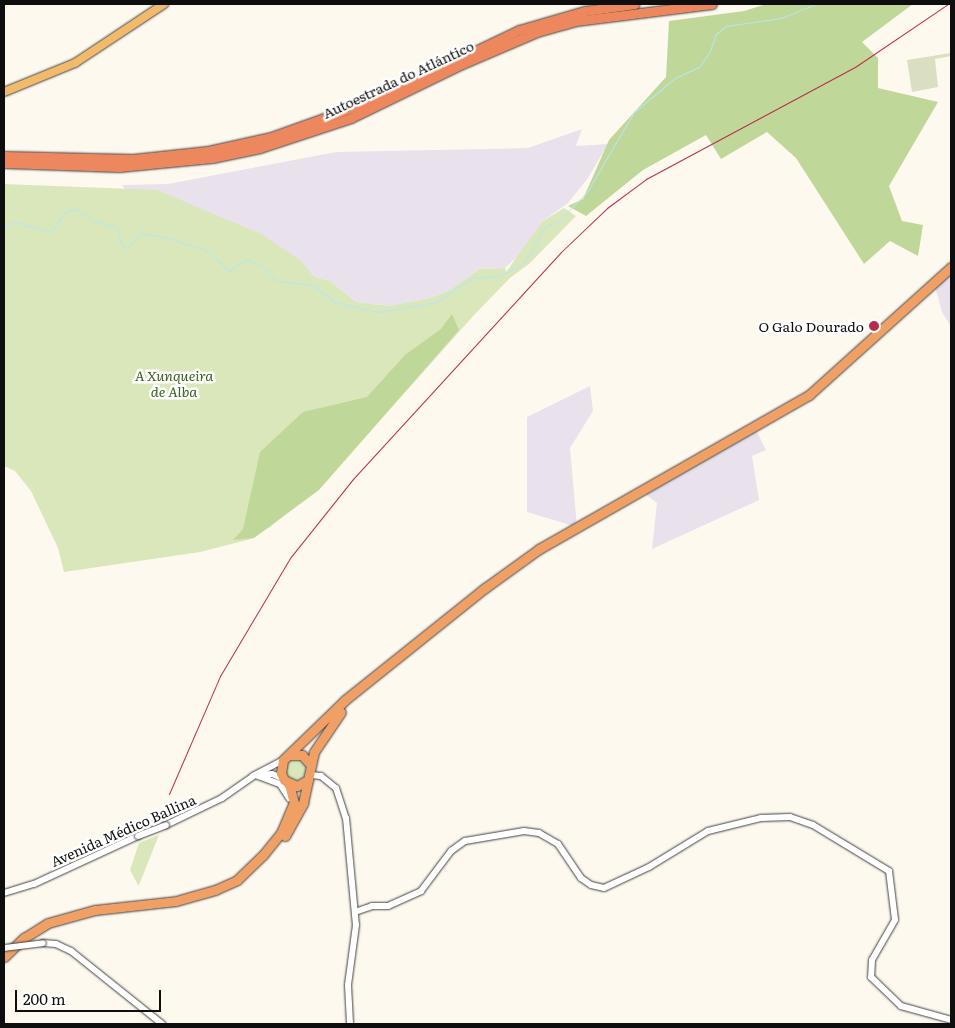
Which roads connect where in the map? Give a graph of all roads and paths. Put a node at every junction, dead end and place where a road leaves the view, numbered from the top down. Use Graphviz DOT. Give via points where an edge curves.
graph roads {
  1 [pos="154,4"];
  2 [pos="164,4"];
  3 [pos="634,4"];
  4 [pos="712,4"];
  5 [pos="4,88"];
  6 [pos="4,92"];
  7 [pos="4,156"];
  8 [pos="4,163"];
  9 [pos="951,267"];
  10 [pos="370,682"];
  11 [pos="286,758"];
  12 [pos="311,764"];
  13 [pos="258,776"];
  14 [pos="310,777"];
  15 [pos="248,780"];
  16 [pos="286,781"];
  17 [pos="291,813"];
  18 [pos="237,880"];
  19 [pos="4,893"];
  20 [pos="355,912"];
  21 [pos="4,948"];
  22 [pos="4,957"];
  23 [pos="951,1020"];
  24 [pos="162,1024"];
  25 [pos="350,1024"];
  1 -- 5 [label="main road" via="81,55"];
  2 -- 6 [label="main road" via="74,63"];
  3 -- 7 [label="highway, Autoestrada do Atlántico" via="585,11 528,26 476,47 350,109 262,139 208,151 133,159"];
  4 -- 8 [label="highway, Autoestrada do Atlántico" via="576,21 537,32 351,118 260,148 212,158 119,168"];
  9 -- 10 [label="highway" via="809,395 539,549 485,588"];
  10 -- 11 [label="highway" via="345,700"];
  10 -- 12 [label="highway" via="335,718 314,752"];
  11 -- 12 [label="highway" via="302,755"];
  11 -- 15 [label="street, Avenida Médico Ballina"];
  11 -- 16 [label="highway" via="280,766"];
  12 -- 14 [label="highway"];
  13 -- 15 [label="street, Avenida Médico Ballina"];
  13 -- 16 [label="street, Avenida Médico Ballina" via="272,774"];
  13 -- 17 [label="street" via="280,784 287,792"];
  14 -- 16 [label="highway" via="301,785"];
  14 -- 18 [label="highway" via="295,820 278,846"];
  14 -- 20 [label="street" via="330,782 343,803"];
  15 -- 19 [label="street, Avenida Médico Ballina, bridge" via="222,798 166,825 34,884"];
  16 -- 17 [label="highway" via="294,794"];
  17 -- 18 [label="highway" via="263,855"];
  18 -- 22 [label="highway" via="216,890 176,901 95,910 48,923 24,938"];
  20 -- 23 [label="street" via="372,906 387,906 421,891 450,851 465,841 524,832 539,833 562,848 581,878 604,888 649,868 708,831 761,818 790,817 813,825 889,871 895,920 872,960 871,977 901,1006"];
  20 -- 25 [label="street" via="347,999"];
  21 -- 24 [label="street, bridge" via="56,944 71,952"];
}
